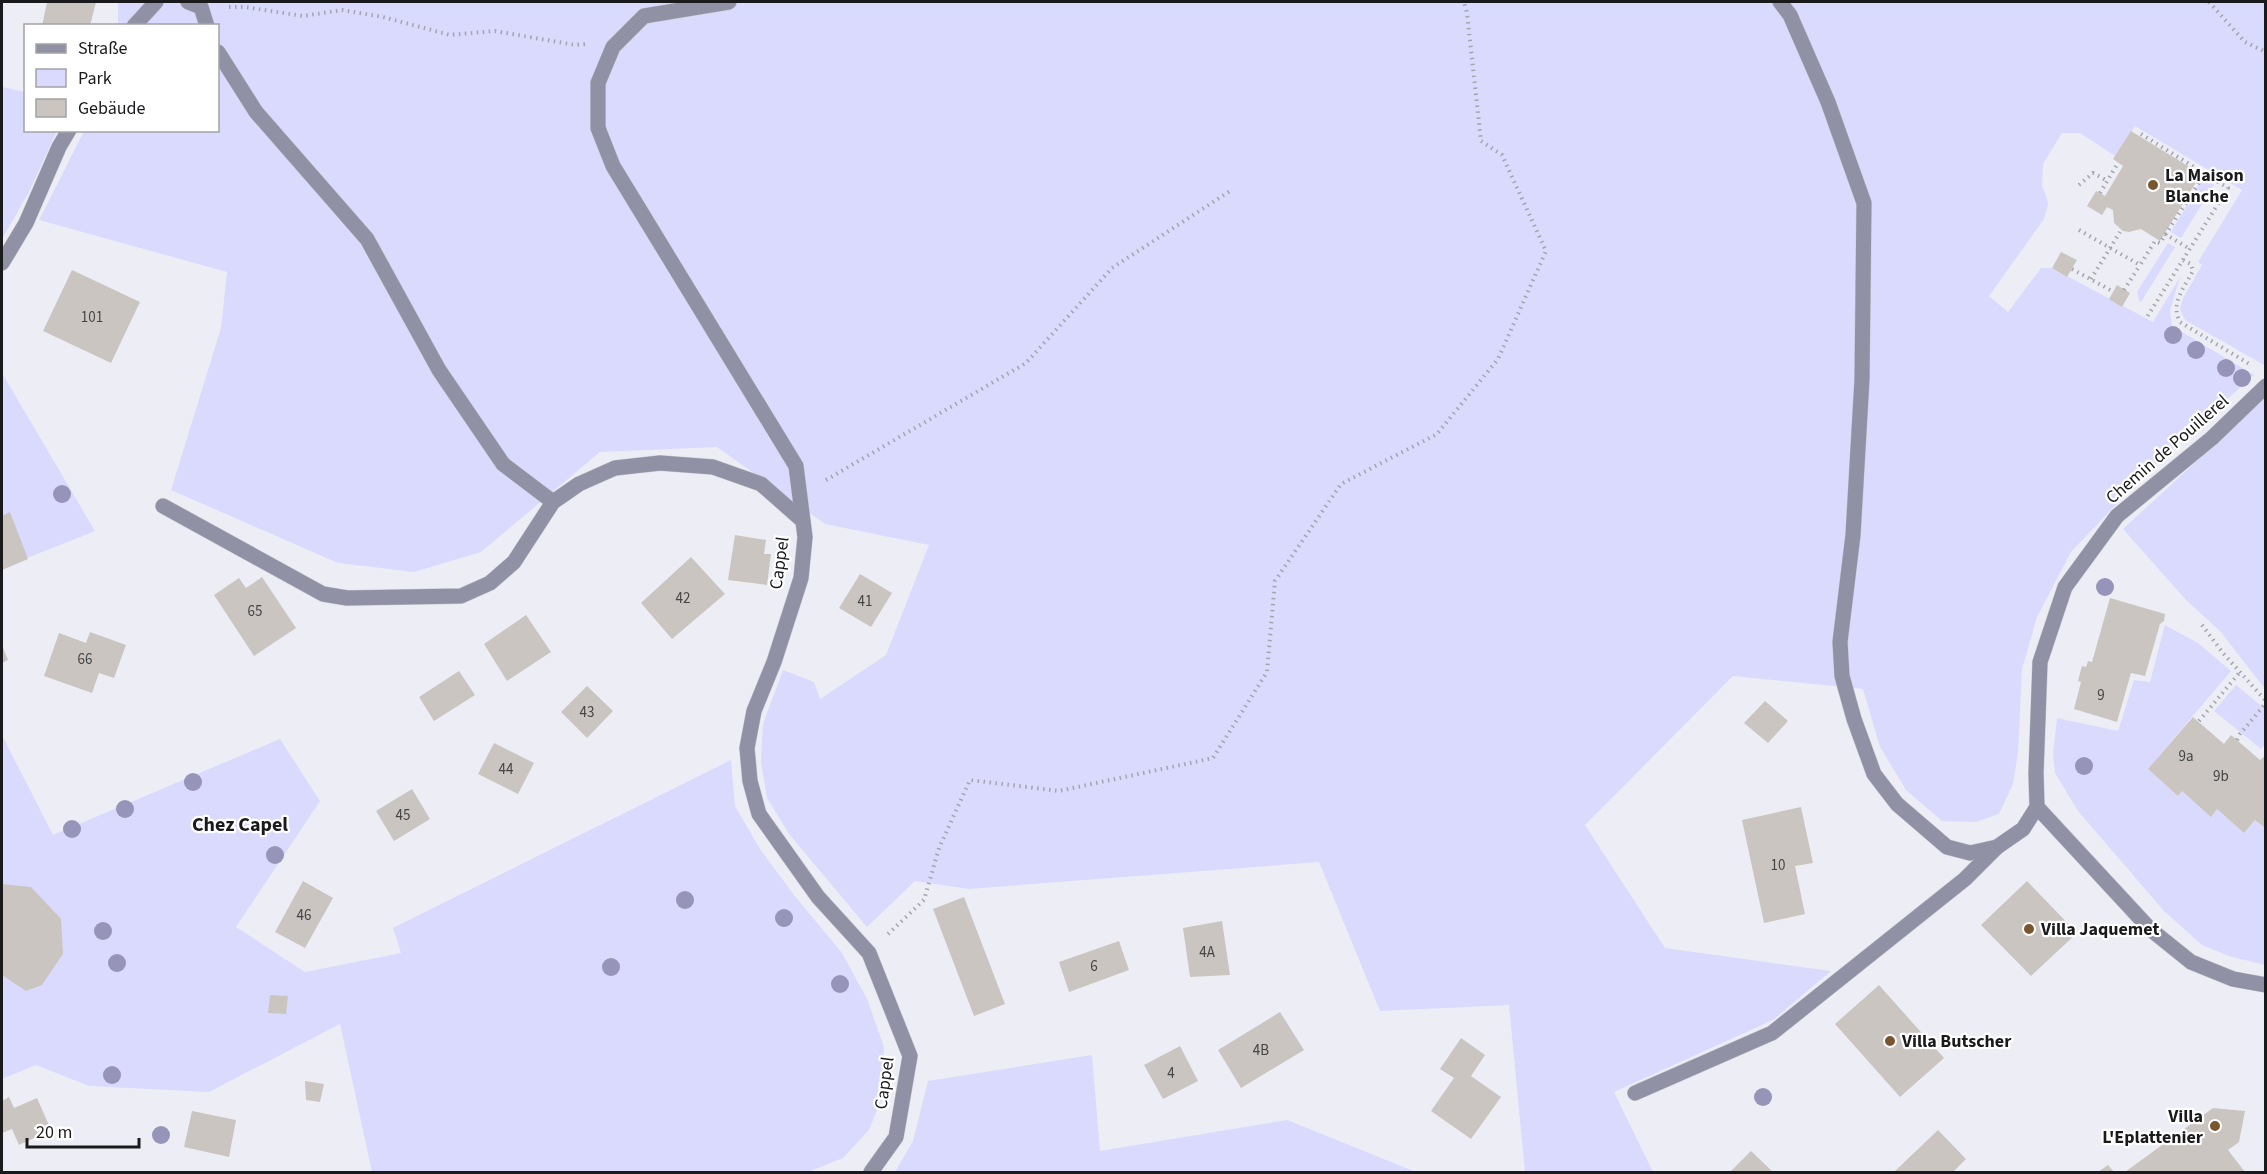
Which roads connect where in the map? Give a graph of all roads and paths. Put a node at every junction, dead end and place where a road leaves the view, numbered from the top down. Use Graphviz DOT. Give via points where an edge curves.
graph roads {
  1 [pos="156,2"];
  2 [pos="729,2"];
  3 [pos="1464,2"];
  4 [pos="1780,2"];
  5 [pos="2209,2"];
  6 [pos="194,4"];
  7 [pos="136,24"];
  8 [pos="206,24"];
  9 [pos="618,42"];
  10 [pos="2265,52"];
  11 [pos="219,54"];
  12 [pos="68,132"];
  13 [pos="2141,134"];
  14 [pos="2118,163"];
  15 [pos="2202,178"];
  16 [pos="2108,181"];
  17 [pos="2079,185"];
  18 [pos="1230,191"];
  19 [pos="2100,194"];
  20 [pos="2079,230"];
  21 [pos="2120,232"];
  22 [pos="2166,234"];
  23 [pos="2110,248"];
  24 [pos="2190,249"];
  25 [pos="2183,260"];
  26 [pos="2,263"];
  27 [pos="2140,265"];
  28 [pos="2072,268"];
  29 [pos="2091,279"];
  30 [pos="2124,290"];
  31 [pos="2114,292"];
  32 [pos="2147,318"];
  33 [pos="2246,362"];
  34 [pos="2265,386"];
  35 [pos="799,496"];
  36 [pos="553,502"];
  37 [pos="163,506"];
  38 [pos="802,520"];
  39 [pos="2202,625"];
  40 [pos="2240,672"];
  41 [pos="2265,702"];
  42 [pos="2199,722"];
  43 [pos="2237,740"];
  44 [pos="2037,807"];
  45 [pos="1997,847"];
  46 [pos="868,953"];
  47 [pos="2265,985"];
  48 [pos="1635,1093"];
  49 [pos="871,1173"];
  1 -- 7 [label="street"];
  2 -- 9 [label="street, Cappel" via="644,16"];
  3 -- 46 [label="path" via="1481,141 1502,155 1546,251 1498,359 1437,435 1341,484 1275,581 1267,672 1213,758 1059,791 970,780 939,849 924,900"];
  4 -- 45 [label="street" via="1790,15 1828,102 1864,203 1862,379 1853,535 1840,642 1842,676 1874,774 1897,804 1947,848 1970,854"];
  5 -- 10 [label="path" via="2245,42"];
  6 -- 8 [label="street"];
  6 -- 9 [label="path" via="303,16 342,10 450,35 495,31 575,45"];
  9 -- 35 [label="street, Cappel" via="598,83 598,128 613,166 796,466"];
  11 -- 36 [label="street" via="256,112 367,239 439,370 503,464"];
  12 -- 26 [label="street" via="26,223"];
  13 -- 24 [label="path" via="2228,188"];
  14 -- 16 [label="path"];
  15 -- 22 [label="path"];
  16 -- 17 [label="path" via="2093,173"];
  16 -- 19 [label="path"];
  18 -- 35 [label="path" via="1112,268 1026,363"];
  20 -- 23 [label="path"];
  21 -- 23 [label="path"];
  22 -- 24 [label="path"];
  22 -- 27 [label="path" via="2160,243 2155,241"];
  23 -- 27 [label="path"];
  23 -- 29 [label="path"];
  24 -- 25 [label="path"];
  25 -- 32 [label="path"];
  25 -- 33 [label="path" via="2191,264 2193,271 2177,299 2180,322"];
  27 -- 30 [label="path"];
  28 -- 29 [label="path"];
  29 -- 31 [label="path"];
  34 -- 44 [label="street, Chemin de Pouillerel" via="2212,438 2118,516 2066,587 2040,662"];
  35 -- 38 [label="street, Cappel"];
  36 -- 37 [label="street" via="514,562 490,583 461,596 347,598 324,594"];
  36 -- 38 [label="street" via="579,483 615,468 660,463 713,467 761,484"];
  38 -- 46 [label="street, Cappel" via="805,537 801,578 754,711 747,748 750,781 759,814 818,897"];
  39 -- 40 [label="path"];
  40 -- 41 [label="path"];
  40 -- 42 [label="path"];
  41 -- 43 [label="path"];
  44 -- 45 [label="street" via="2023,829"];
  44 -- 47 [label="street" via="2150,928 2191,962 2233,979"];
  45 -- 48 [label="street" via="1965,879 1772,1034"];
  46 -- 49 [label="street, Cappel" via="910,1056 896,1137"];
}
